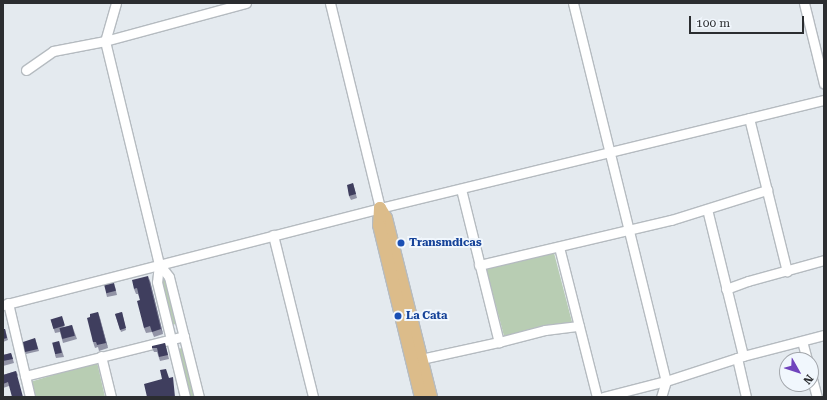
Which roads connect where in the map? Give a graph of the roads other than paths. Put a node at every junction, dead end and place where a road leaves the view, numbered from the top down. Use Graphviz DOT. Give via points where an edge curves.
graph roads {
  1 [pos="116,3"];
  2 [pos="246,3"];
  3 [pos="330,3"];
  4 [pos="573,3"];
  5 [pos="804,3"];
  6 [pos="105,41"];
  7 [pos="26,70"];
  8 [pos="824,84"];
  9 [pos="824,100"];
  10 [pos="749,118"];
  11 [pos="609,153"];
  12 [pos="461,189"];
  13 [pos="767,190"];
  14 [pos="380,208"];
  15 [pos="707,209"];
  16 [pos="628,230"];
  17 [pos="273,235"];
  18 [pos="559,247"];
  19 [pos="824,260"];
  20 [pos="159,264"];
  21 [pos="479,265"];
  22 [pos="787,271"];
  23 [pos="726,289"];
  24 [pos="5,304"];
  25 [pos="579,326"];
  26 [pos="824,335"];
  27 [pos="184,336"];
  28 [pos="171,339"];
  29 [pos="802,341"];
  30 [pos="499,342"];
  31 [pos="805,352"];
  32 [pos="101,356"];
  33 [pos="740,357"];
  34 [pos="421,359"];
  35 [pos="25,376"];
  36 [pos="666,382"];
  37 [pos="30,397"];
  38 [pos="111,397"];
  39 [pos="185,397"];
  40 [pos="199,397"];
  41 [pos="313,397"];
  42 [pos="421,397"];
  43 [pos="431,397"];
  44 [pos="597,397"];
  45 [pos="603,397"];
  46 [pos="661,397"];
  47 [pos="746,397"];
  1 -- 6 [label="street"];
  2 -- 6 [label="street"];
  3 -- 14 [label="street"];
  4 -- 11 [label="street"];
  5 -- 8 [label="street"];
  6 -- 7 [label="street" via="53,51"];
  6 -- 20 [label="street"];
  9 -- 10 [label="street"];
  10 -- 11 [label="street"];
  10 -- 13 [label="street"];
  11 -- 12 [label="street"];
  11 -- 16 [label="street"];
  12 -- 14 [label="street"];
  12 -- 21 [label="street"];
  13 -- 15 [label="street"];
  13 -- 22 [label="street"];
  14 -- 17 [label="street"];
  14 -- 34 [label="main road" via="386,218"];
  14 -- 42 [label="main road" via="379,225"];
  15 -- 16 [label="street"];
  15 -- 23 [label="street"];
  16 -- 18 [label="street"];
  16 -- 36 [label="street"];
  17 -- 20 [label="street"];
  17 -- 41 [label="street"];
  18 -- 21 [label="street"];
  18 -- 25 [label="street"];
  19 -- 22 [label="street"];
  20 -- 24 [label="street"];
  20 -- 27 [label="street" via="169,277"];
  20 -- 28 [label="street" via="157,282"];
  21 -- 30 [label="street"];
  22 -- 23 [label="street"];
  23 -- 33 [label="street"];
  24 -- 35 [label="street"];
  25 -- 30 [label="street" via="545,330"];
  25 -- 44 [label="street"];
  26 -- 29 [label="street"];
  27 -- 28 [label="street"];
  27 -- 40 [label="street"];
  28 -- 32 [label="street"];
  28 -- 39 [label="street"];
  29 -- 31 [label="street"];
  29 -- 33 [label="street"];
  30 -- 34 [label="street"];
  32 -- 35 [label="street"];
  32 -- 38 [label="street"];
  33 -- 36 [label="street"];
  33 -- 47 [label="street"];
  34 -- 43 [label="main road"];
  35 -- 37 [label="street"];
  36 -- 45 [label="street"];
  36 -- 46 [label="street"];
}
